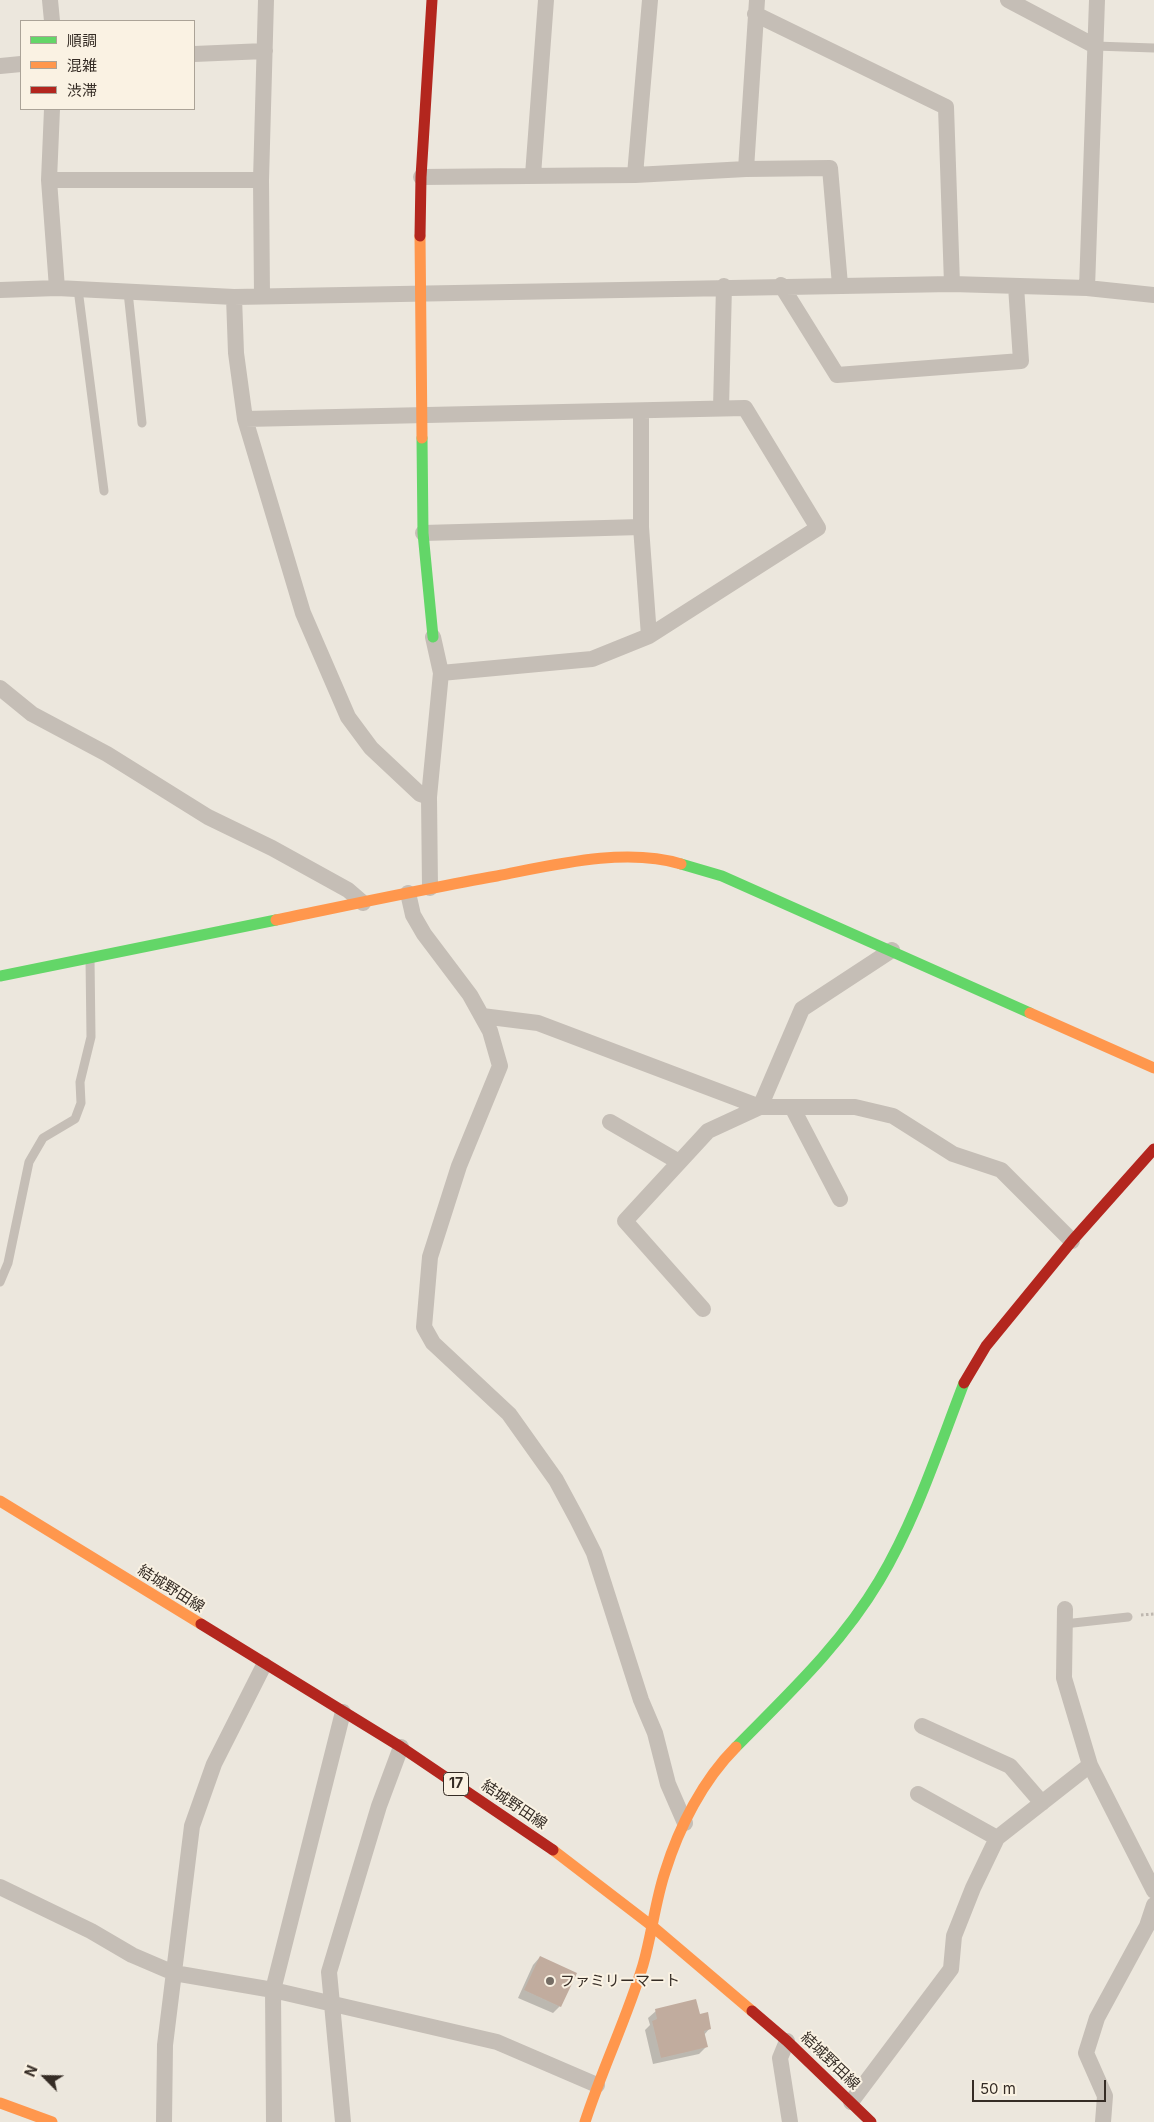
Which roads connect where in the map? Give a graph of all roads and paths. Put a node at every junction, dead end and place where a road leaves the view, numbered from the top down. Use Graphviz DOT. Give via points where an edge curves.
graph roads {
  1 [pos="50,0"];
  2 [pos="266,0"];
  3 [pos="432,0"];
  4 [pos="546,0"];
  5 [pos="650,0"];
  6 [pos="1008,0"];
  7 [pos="1097,0"];
  8 [pos="756,7"];
  9 [pos="52,20"];
  10 [pos="1095,46"];
  11 [pos="1154,48"];
  12 [pos="265,51"];
  13 [pos="195,54"];
  14 [pos="20,64"];
  15 [pos="0,66"];
  16 [pos="52,110"];
  17 [pos="746,169"];
  18 [pos="532,175"];
  19 [pos="635,175"];
  20 [pos="421,177"];
  21 [pos="49,180"];
  22 [pos="261,180"];
  23 [pos="840,284"];
  24 [pos="952,284"];
  25 [pos="724,286"];
  26 [pos="781,286"];
  27 [pos="1016,286"];
  28 [pos="57,288"];
  29 [pos="1086,288"];
  30 [pos="78,289"];
  31 [pos="0,290"];
  32 [pos="128,292"];
  33 [pos="420,294"];
  34 [pos="1154,295"];
  35 [pos="262,296"];
  36 [pos="234,298"];
  37 [pos="721,408"];
  38 [pos="641,411"];
  39 [pos="421,415"];
  40 [pos="246,419"];
  41 [pos="142,423"];
  42 [pos="104,491"];
  43 [pos="641,527"];
  44 [pos="423,533"];
  45 [pos="649,636"];
  46 [pos="432,637"];
  47 [pos="441,673"];
  48 [pos="0,688"];
  49 [pos="429,797"];
  50 [pos="430,888"];
  51 [pos="408,893"];
  52 [pos="363,903"];
  53 [pos="892,950"];
  54 [pos="90,956"];
  55 [pos="0,976"];
  56 [pos="482,1016"];
  57 [pos="1154,1068"];
  58 [pos="760,1107"];
  59 [pos="792,1107"];
  60 [pos="610,1122"];
  61 [pos="1154,1149"];
  62 [pos="679,1162"];
  63 [pos="840,1199"];
  64 [pos="1072,1241"];
  65 [pos="0,1282"];
  66 [pos="703,1309"];
  67 [pos="0,1501"];
  68 [pos="1064,1617"];
  69 [pos="1128,1617"];
  70 [pos="264,1665"];
  71 [pos="343,1712"];
  72 [pos="922,1726"];
  73 [pos="401,1748"];
  74 [pos="1090,1765"];
  75 [pos="918,1794"];
  76 [pos="1042,1803"];
  77 [pos="684,1823"];
  78 [pos="996,1838"];
  79 [pos="0,1887"];
  80 [pos="1154,1891"];
  81 [pos="1154,1905"];
  82 [pos="652,1926"];
  83 [pos="174,1973"];
  84 [pos="273,1990"];
  85 [pos="331,2003"];
  86 [pos="787,2041"];
  87 [pos="597,2085"];
  88 [pos="852,2102"];
  89 [pos="0,2103"];
  90 [pos="52,2122"];
  91 [pos="164,2122"];
  92 [pos="274,2122"];
  93 [pos="344,2122"];
  94 [pos="585,2122"];
  95 [pos="790,2122"];
  96 [pos="871,2122"];
  97 [pos="1103,2122"];
  1 -- 9 [label="street"];
  2 -- 12 [label="street"];
  3 -- 20 [label="street"];
  4 -- 18 [label="street"];
  5 -- 19 [label="street"];
  6 -- 10 [label="street"];
  7 -- 10 [label="street"];
  8 -- 17 [label="street"];
  8 -- 24 [label="street" via="946,107"];
  10 -- 11 [label="lane"];
  10 -- 29 [label="street"];
  12 -- 13 [label="street"];
  12 -- 22 [label="street"];
  14 -- 15 [label="street"];
  16 -- 21 [label="street"];
  17 -- 19 [label="street"];
  17 -- 23 [label="street" via="830,168"];
  18 -- 19 [label="street"];
  18 -- 20 [label="street"];
  20 -- 33 [label="street"];
  21 -- 22 [label="street"];
  21 -- 28 [label="street"];
  22 -- 35 [label="street"];
  23 -- 24 [label="street"];
  23 -- 26 [label="street"];
  24 -- 27 [label="street"];
  25 -- 26 [label="street"];
  25 -- 33 [label="street"];
  25 -- 37 [label="street"];
  26 -- 27 [label="street" via="837,375 1021,361"];
  27 -- 29 [label="street"];
  28 -- 30 [label="street"];
  28 -- 31 [label="street"];
  29 -- 34 [label="street"];
  30 -- 32 [label="street"];
  30 -- 42 [label="lane"];
  32 -- 36 [label="street"];
  32 -- 41 [label="lane"];
  33 -- 35 [label="street"];
  33 -- 39 [label="street"];
  35 -- 36 [label="street"];
  36 -- 40 [label="street" via="236,352"];
  37 -- 38 [label="street"];
  37 -- 45 [label="street" via="745,408 818,528"];
  38 -- 39 [label="street"];
  38 -- 43 [label="street"];
  39 -- 40 [label="street"];
  39 -- 44 [label="street"];
  40 -- 49 [label="street" via="303,613 348,716 371,748 420,794"];
  43 -- 44 [label="street"];
  43 -- 45 [label="street"];
  44 -- 46 [label="street"];
  45 -- 47 [label="street" via="592,660"];
  46 -- 47 [label="street"];
  47 -- 49 [label="street"];
  48 -- 52 [label="street" via="32,714 107,754 208,816 348,890"];
  49 -- 50 [label="street"];
  50 -- 51 [label="street"];
  50 -- 53 [label="street" via="625,856 665,859 722,876"];
  51 -- 52 [label="street"];
  51 -- 56 [label="street" via="413,914 424,934"];
  52 -- 54 [label="street"];
  53 -- 57 [label="street"];
  53 -- 58 [label="street" via="802,1008"];
  54 -- 55 [label="street"];
  54 -- 65 [label="lane" via="91,1037 80,1082 81,1103 74,1118 43,1138 29,1162 8,1263"];
  56 -- 58 [label="street" via="538,1023"];
  56 -- 77 [label="street" via="500,1066 459,1166 430,1257 424,1327 433,1343 509,1414 556,1480 573,1511 594,1553 641,1700 655,1733 668,1784"];
  58 -- 59 [label="street"];
  58 -- 62 [label="street" via="708,1131"];
  59 -- 63 [label="street"];
  59 -- 64 [label="street" via="855,1107 893,1116 953,1154 1001,1170"];
  60 -- 62 [label="street"];
  61 -- 64 [label="street"];
  62 -- 66 [label="street" via="625,1222"];
  64 -- 77 [label="street" via="986,1346 965,1380 919,1501 878,1583 818,1663 721,1762"];
  67 -- 70 [label="street, 結城野田線 / 17"];
  68 -- 69 [label="lane"];
  68 -- 74 [label="street" via="1064,1678"];
  70 -- 71 [label="street, 結城野田線 / 17"];
  70 -- 83 [label="street" via="214,1764 192,1826"];
  71 -- 73 [label="street, 結城野田線 / 17"];
  71 -- 84 [label="street"];
  72 -- 76 [label="street" via="1010,1766"];
  73 -- 82 [label="street, 結城野田線 / 17" via="559,1854"];
  73 -- 85 [label="street" via="379,1806 336,1943 329,1972"];
  74 -- 76 [label="street"];
  74 -- 80 [label="street"];
  75 -- 78 [label="street"];
  76 -- 78 [label="street"];
  77 -- 82 [label="street" via="659,1889"];
  78 -- 88 [label="street" via="954,1936 950,1969"];
  79 -- 83 [label="street"];
  81 -- 97 [label="street" via="1147,1926 1098,2018 1086,2053 1105,2096"];
  82 -- 86 [label="street, 結城野田線 / 17"];
  82 -- 87 [label="street" via="643,1965"];
  83 -- 84 [label="street"];
  83 -- 91 [label="street" via="165,2045"];
  84 -- 85 [label="street"];
  84 -- 92 [label="street"];
  85 -- 87 [label="street" via="497,2042"];
  85 -- 93 [label="street"];
  86 -- 88 [label="street, 結城野田線 / 17"];
  86 -- 95 [label="street" via="780,2058"];
  87 -- 94 [label="street"];
  88 -- 96 [label="street, 結城野田線 / 17"];
  89 -- 90 [label="street"];
}
